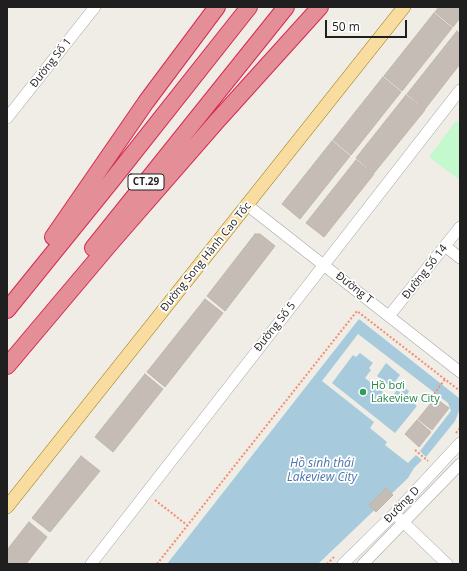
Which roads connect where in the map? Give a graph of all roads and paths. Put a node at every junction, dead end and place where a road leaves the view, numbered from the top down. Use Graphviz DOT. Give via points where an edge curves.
graph roads {
  1 [pos="95,7"];
  2 [pos="217,7"];
  3 [pos="249,7"];
  4 [pos="286,7"];
  5 [pos="320,7"];
  6 [pos="404,7"];
  7 [pos="460,90"];
  8 [pos="7,118"];
  9 [pos="247,205"];
  10 [pos="460,227"];
  11 [pos="445,246"];
  12 [pos="460,258"];
  13 [pos="323,265"];
  14 [pos="7,302"];
  15 [pos="7,310"];
  16 [pos="389,316"];
  17 [pos="7,358"];
  18 [pos="7,366"];
  19 [pos="460,372"];
  20 [pos="445,379"];
  21 [pos="460,391"];
  22 [pos="434,394"];
  23 [pos="460,443"];
  24 [pos="415,450"];
  25 [pos="430,463"];
  26 [pos="460,464"];
  27 [pos="146,493"];
  28 [pos="7,507"];
  29 [pos="394,514"];
  30 [pos="404,522"];
  31 [pos="187,525"];
  32 [pos="91,564"];
  33 [pos="157,564"];
  34 [pos="343,564"];
  35 [pos="364,564"];
  36 [pos="447,564"];
  1 -- 8 [label="street, Đường Số 1"];
  2 -- 14 [label="highway" via="146,102"];
  3 -- 15 [label="highway, CT.29"];
  4 -- 17 [label="highway, CT.29"];
  5 -- 18 [label="highway" via="217,120"];
  6 -- 9 [label="main road, Đường Song Hành Cao Tốc"];
  7 -- 13 [label="street, Đường Số 5"];
  9 -- 13 [label="street, Đường T"];
  9 -- 28 [label="main road, Đường Song Hành Cao Tốc"];
  10 -- 11 [label="street, Đường Số 14"];
  11 -- 12 [label="street"];
  11 -- 16 [label="street, Đường Số 14"];
  13 -- 16 [label="street, Đường T"];
  13 -- 27 [label="street, Đường Số 5"];
  16 -- 19 [label="street, Đường T"];
  20 -- 21 [label="path"];
  20 -- 22 [label="path"];
  20 -- 31 [label="path" via="357,311"];
  23 -- 29 [label="street, Đường D"];
  24 -- 25 [label="path"];
  26 -- 30 [label="street, Đường D"];
  27 -- 31 [label="path"];
  27 -- 32 [label="street, Đường Số 5"];
  29 -- 30 [label="street"];
  29 -- 34 [label="street, Đường D"];
  30 -- 35 [label="street, Đường D"];
  30 -- 36 [label="street"];
  31 -- 33 [label="path"];
}
